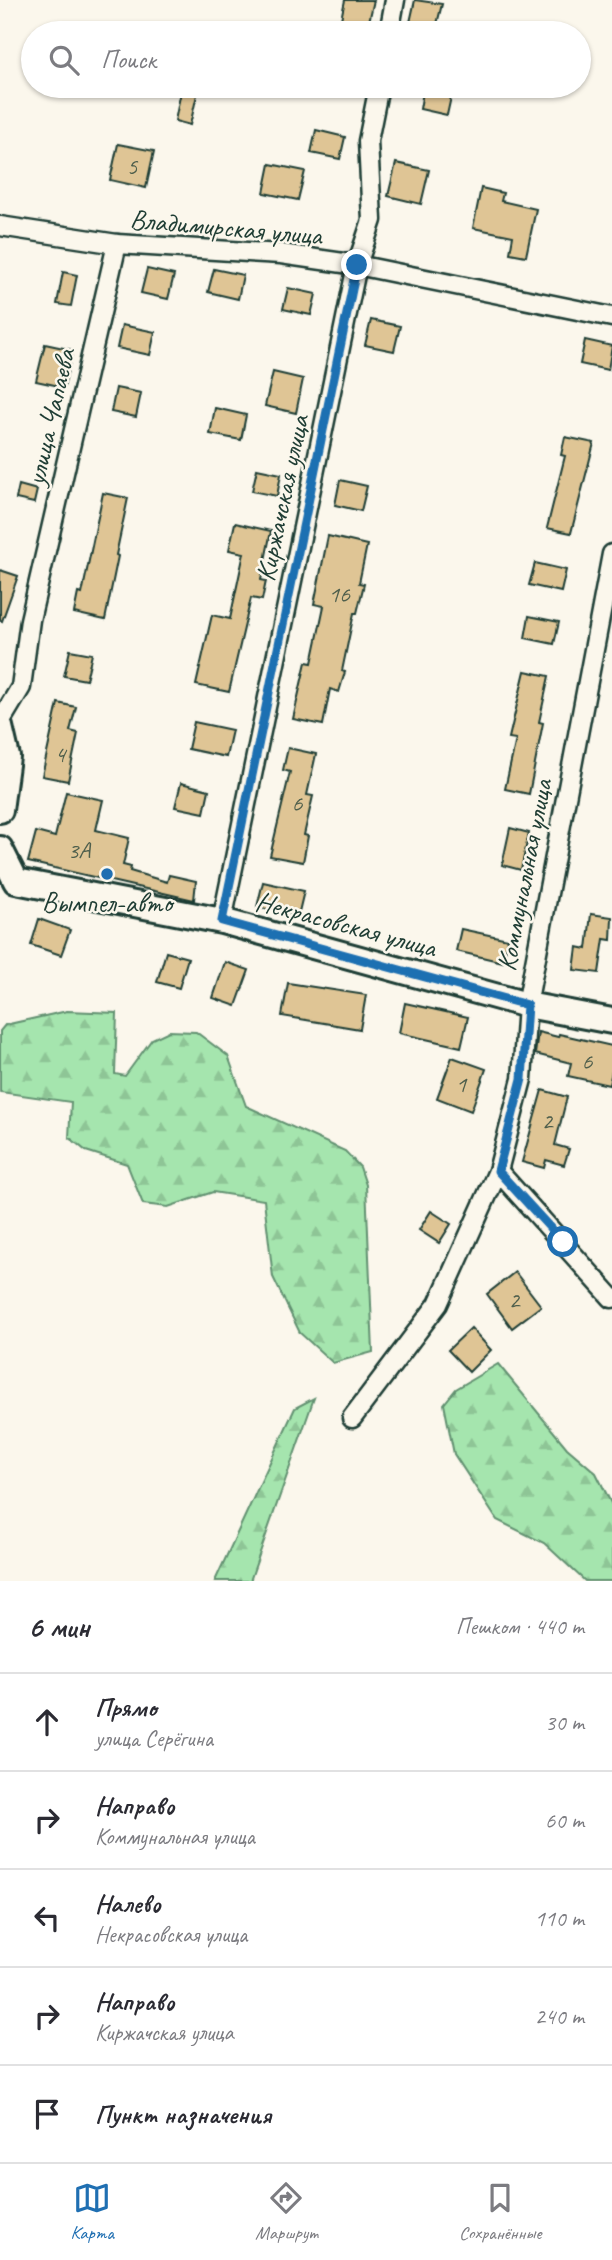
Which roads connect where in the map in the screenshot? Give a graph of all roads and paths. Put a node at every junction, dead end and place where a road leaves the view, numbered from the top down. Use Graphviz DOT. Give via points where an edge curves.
graph roads {
  1 [pos="395,0"];
  2 [pos="391,21"];
  3 [pos="377,98"];
  4 [pos="0,226"];
  5 [pos="117,244"];
  6 [pos="357,265"];
  7 [pos="612,317"];
  8 [pos="612,554"];
  9 [pos="0,722"];
  10 [pos="0,727"];
  11 [pos="0,810"];
  12 [pos="0,849"];
  13 [pos="222,921"];
  14 [pos="527,1005"];
  15 [pos="612,1021"];
  16 [pos="498,1171"];
  17 [pos="612,1298"];
  18 [pos="352,1418"];
  1 -- 2 [label="street"];
  3 -- 6 [label="street, Киржачская улица" via="368,141 373,220"];
  4 -- 5 [label="street, Владимирская улица"];
  5 -- 6 [label="street, Владимирская улица" via="281,254"];
  5 -- 9 [label="street, улица Чапаева" via="30,620 21,687"];
  6 -- 7 [label="street, Владимирская улица"];
  6 -- 13 [label="street, Киржачская улица"];
  8 -- 14 [label="street, Коммунальная улица"];
  10 -- 11 [label="street" via="7,757"];
  12 -- 13 [label="street, Некрасовская улица" via="16,881"];
  13 -- 14 [label="street, Некрасовская улица"];
  14 -- 15 [label="street, Некрасовская улица"];
  14 -- 16 [label="street, Коммунальная улица" via="522,1079"];
  16 -- 17 [label="street"];
  16 -- 18 [label="street, Коммунальная улица" via="438,1304"];
}
